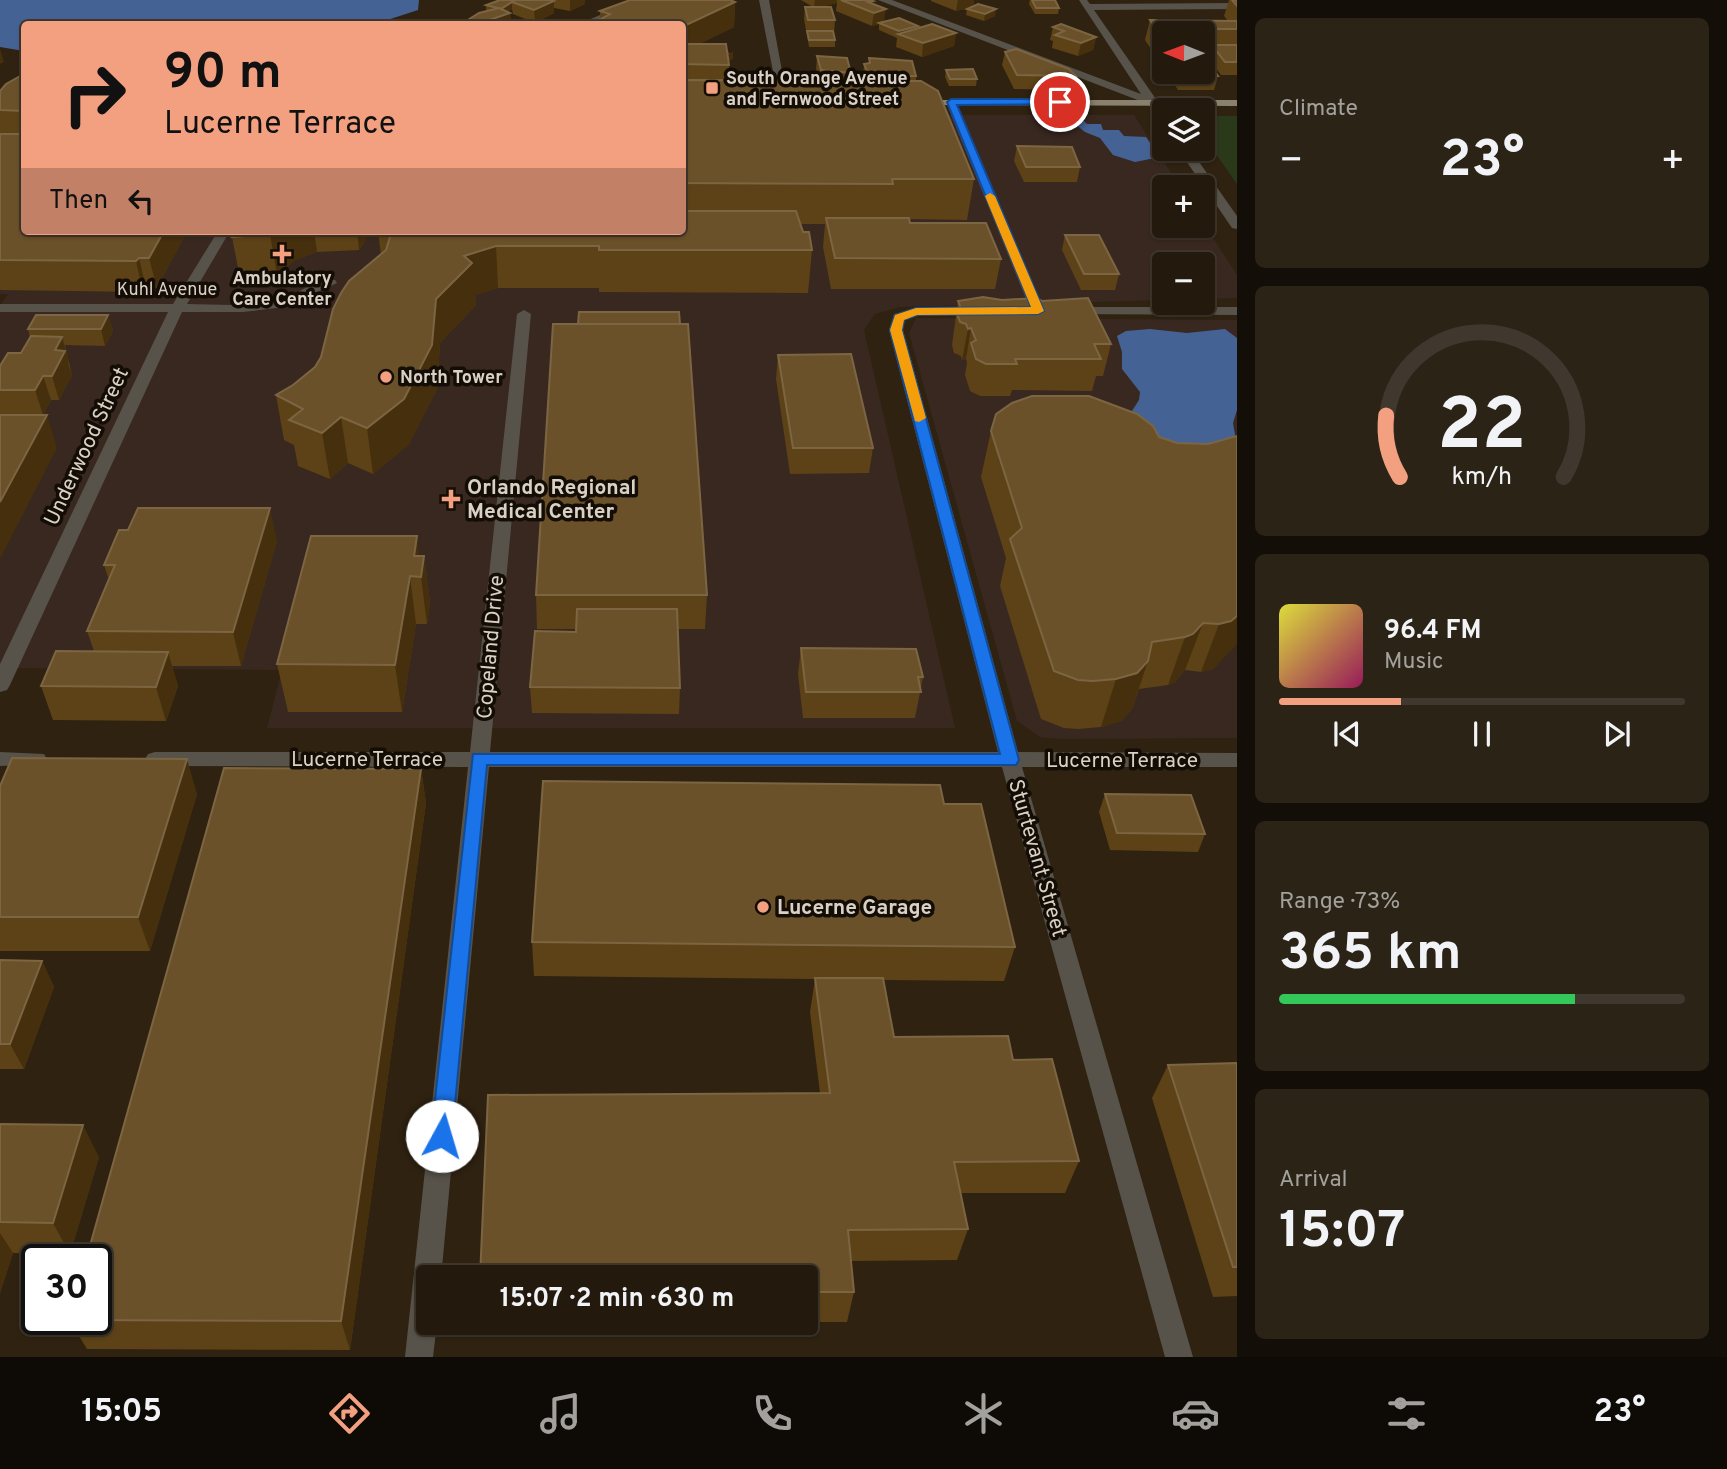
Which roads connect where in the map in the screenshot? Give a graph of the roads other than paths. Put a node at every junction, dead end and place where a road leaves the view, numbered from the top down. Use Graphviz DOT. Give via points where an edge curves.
graph roads {
  1 [pos="643,0"];
  2 [pos="764,0"];
  3 [pos="883,0"];
  4 [pos="1085,4"];
  5 [pos="1237,6"];
  6 [pos="591,21"];
  7 [pos="1128,67"];
  8 [pos="1088,78"];
  9 [pos="1152,101"];
  10 [pos="772,102"];
  11 [pos="784,102"];
  12 [pos="797,102"];
  13 [pos="901,102"];
  14 [pos="951,102"];
  15 [pos="1152,102"];
  16 [pos="1152,102"];
  17 [pos="1215,103"];
  18 [pos="1237,103"];
  19 [pos="1193,161"];
  20 [pos="1237,225"];
  21 [pos="222,235"];
  22 [pos="330,283"];
  23 [pos="0,308"];
  24 [pos="179,308"];
  25 [pos="998,311"];
  26 [pos="1237,311"];
  27 [pos="524,314"];
  28 [pos="0,685"];
  29 [pos="0,759"];
  30 [pos="58,759"];
  31 [pos="128,759"];
  32 [pos="479,759"];
  33 [pos="1010,760"];
  34 [pos="1237,760"];
  35 [pos="419,1357"];
  36 [pos="1179,1357"];
  1 -- 6 [label="street"];
  2 -- 11 [label="street"];
  3 -- 8 [label="street"];
  4 -- 5 [label="street"];
  4 -- 7 [label="street"];
  7 -- 8 [label="street" via="1119,78"];
  7 -- 9 [label="street"];
  8 -- 15 [label="street"];
  10 -- 11 [label="main road"];
  11 -- 12 [label="main road"];
  13 -- 14 [label="main road"];
  14 -- 16 [label="main road"];
  14 -- 26 [label="street" via="1032,311"];
  17 -- 18 [label="main road"];
  19 -- 20 [label="street"];
  21 -- 24 [label="street, Underwood Street"];
  22 -- 24 [label="street, Kuhl Avenue" via="284,303"];
  23 -- 24 [label="street, Kuhl Avenue"];
  24 -- 28 [label="street, Underwood Street" via="165,329"];
  25 -- 33 [label="street, Sturtevant Street" via="916,312 899,317 896,330"];
  27 -- 32 [label="street, Copeland Drive"];
  29 -- 30 [label="street"];
  31 -- 32 [label="street, Lucerne Terrace"];
  32 -- 33 [label="street, Lucerne Terrace"];
  32 -- 35 [label="street, Copeland Drive"];
  33 -- 34 [label="street, Lucerne Terrace"];
  33 -- 36 [label="street, Sturtevant Street"];
}
